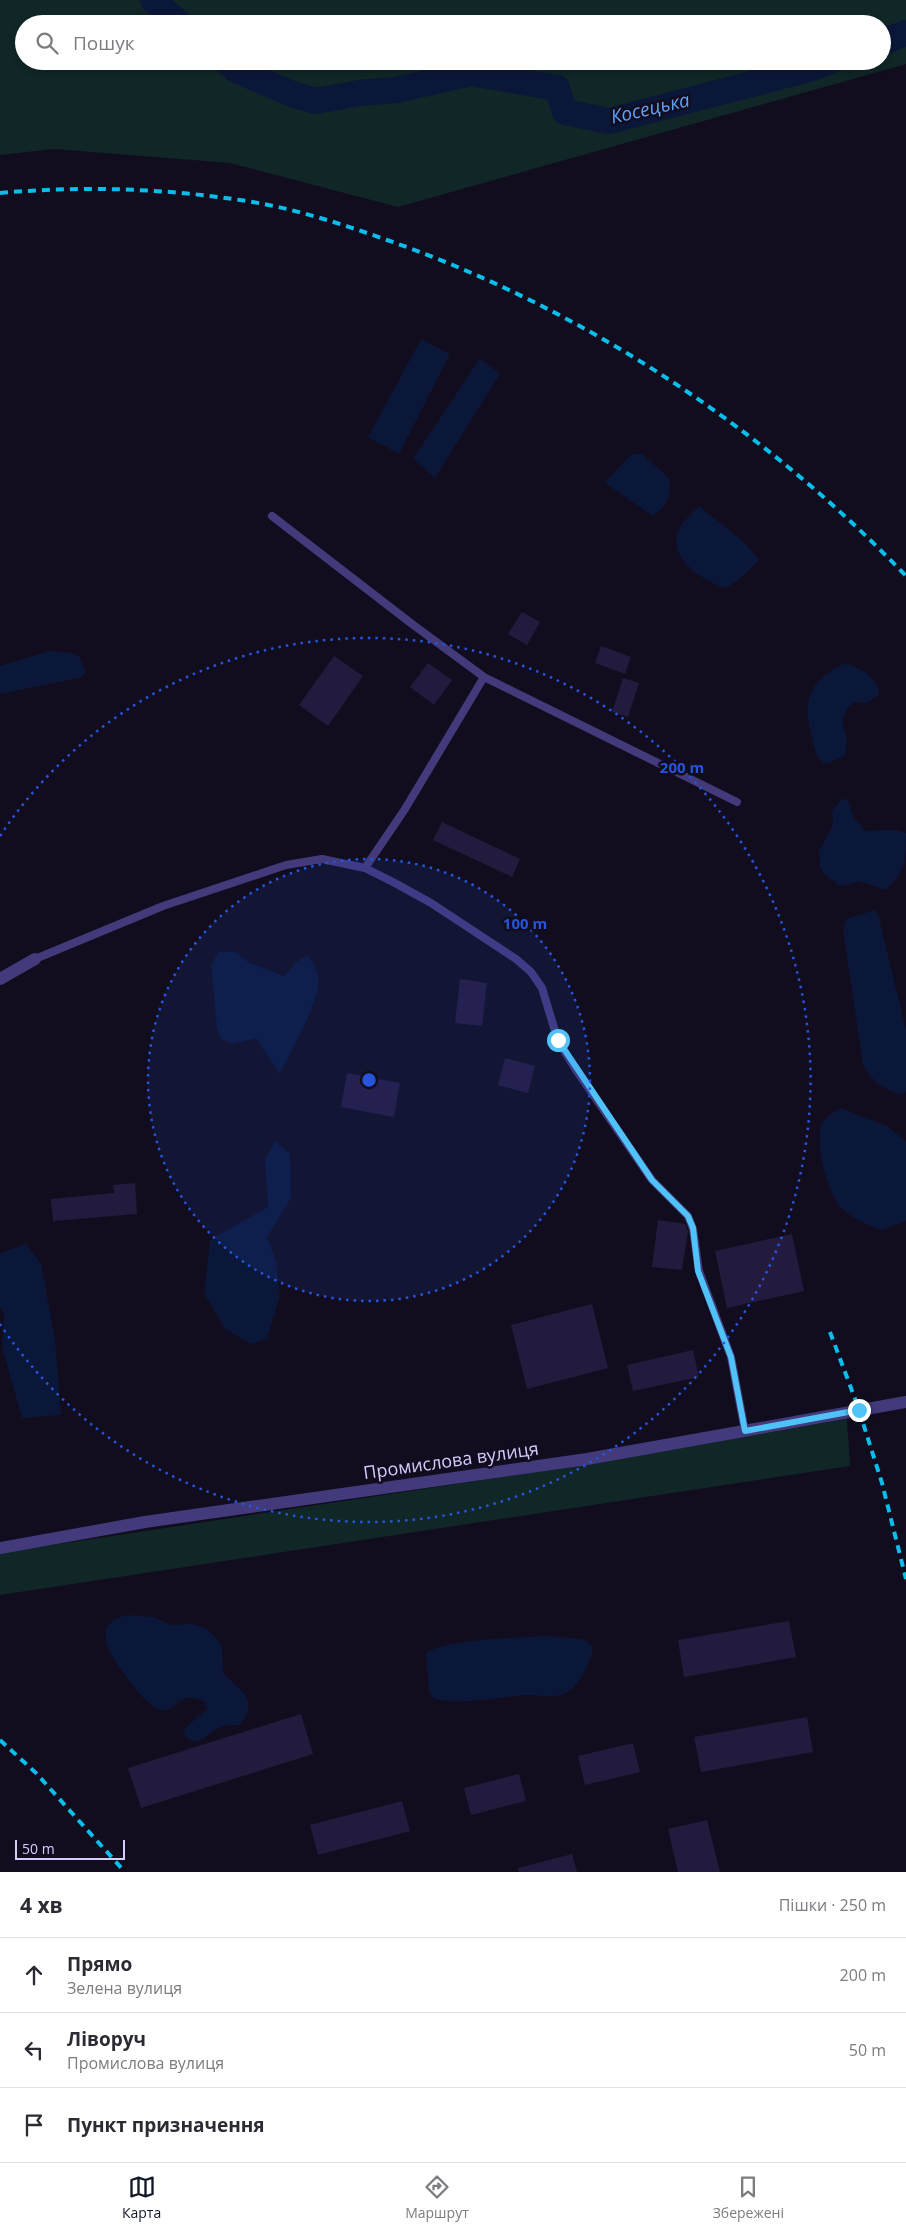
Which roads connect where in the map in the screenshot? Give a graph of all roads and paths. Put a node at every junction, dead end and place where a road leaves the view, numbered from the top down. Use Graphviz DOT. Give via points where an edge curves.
graph roads {
  1 [pos="272,516"];
  2 [pos="484,677"];
  3 [pos="737,802"];
  4 [pos="365,868"];
  5 [pos="35,960"];
  6 [pos="0,979"];
  7 [pos="906,1402"];
  8 [pos="745,1431"];
  9 [pos="0,1548"];
  1 -- 2 [label="lane"];
  2 -- 3 [label="lane"];
  2 -- 4 [label="lane" via="410,801"];
  4 -- 5 [label="lane" via="322,858 286,864 163,906"];
  4 -- 8 [label="lane" via="431,903 516,959 542,988 558,1040 576,1070 652,1180 688,1216 693,1228 698,1271 731,1357"];
  5 -- 6 [label="street"];
  7 -- 8 [label="street, Промислова вулиця"];
  8 -- 9 [label="street, Промислова вулиця" via="578,1460 145,1522"];
}
